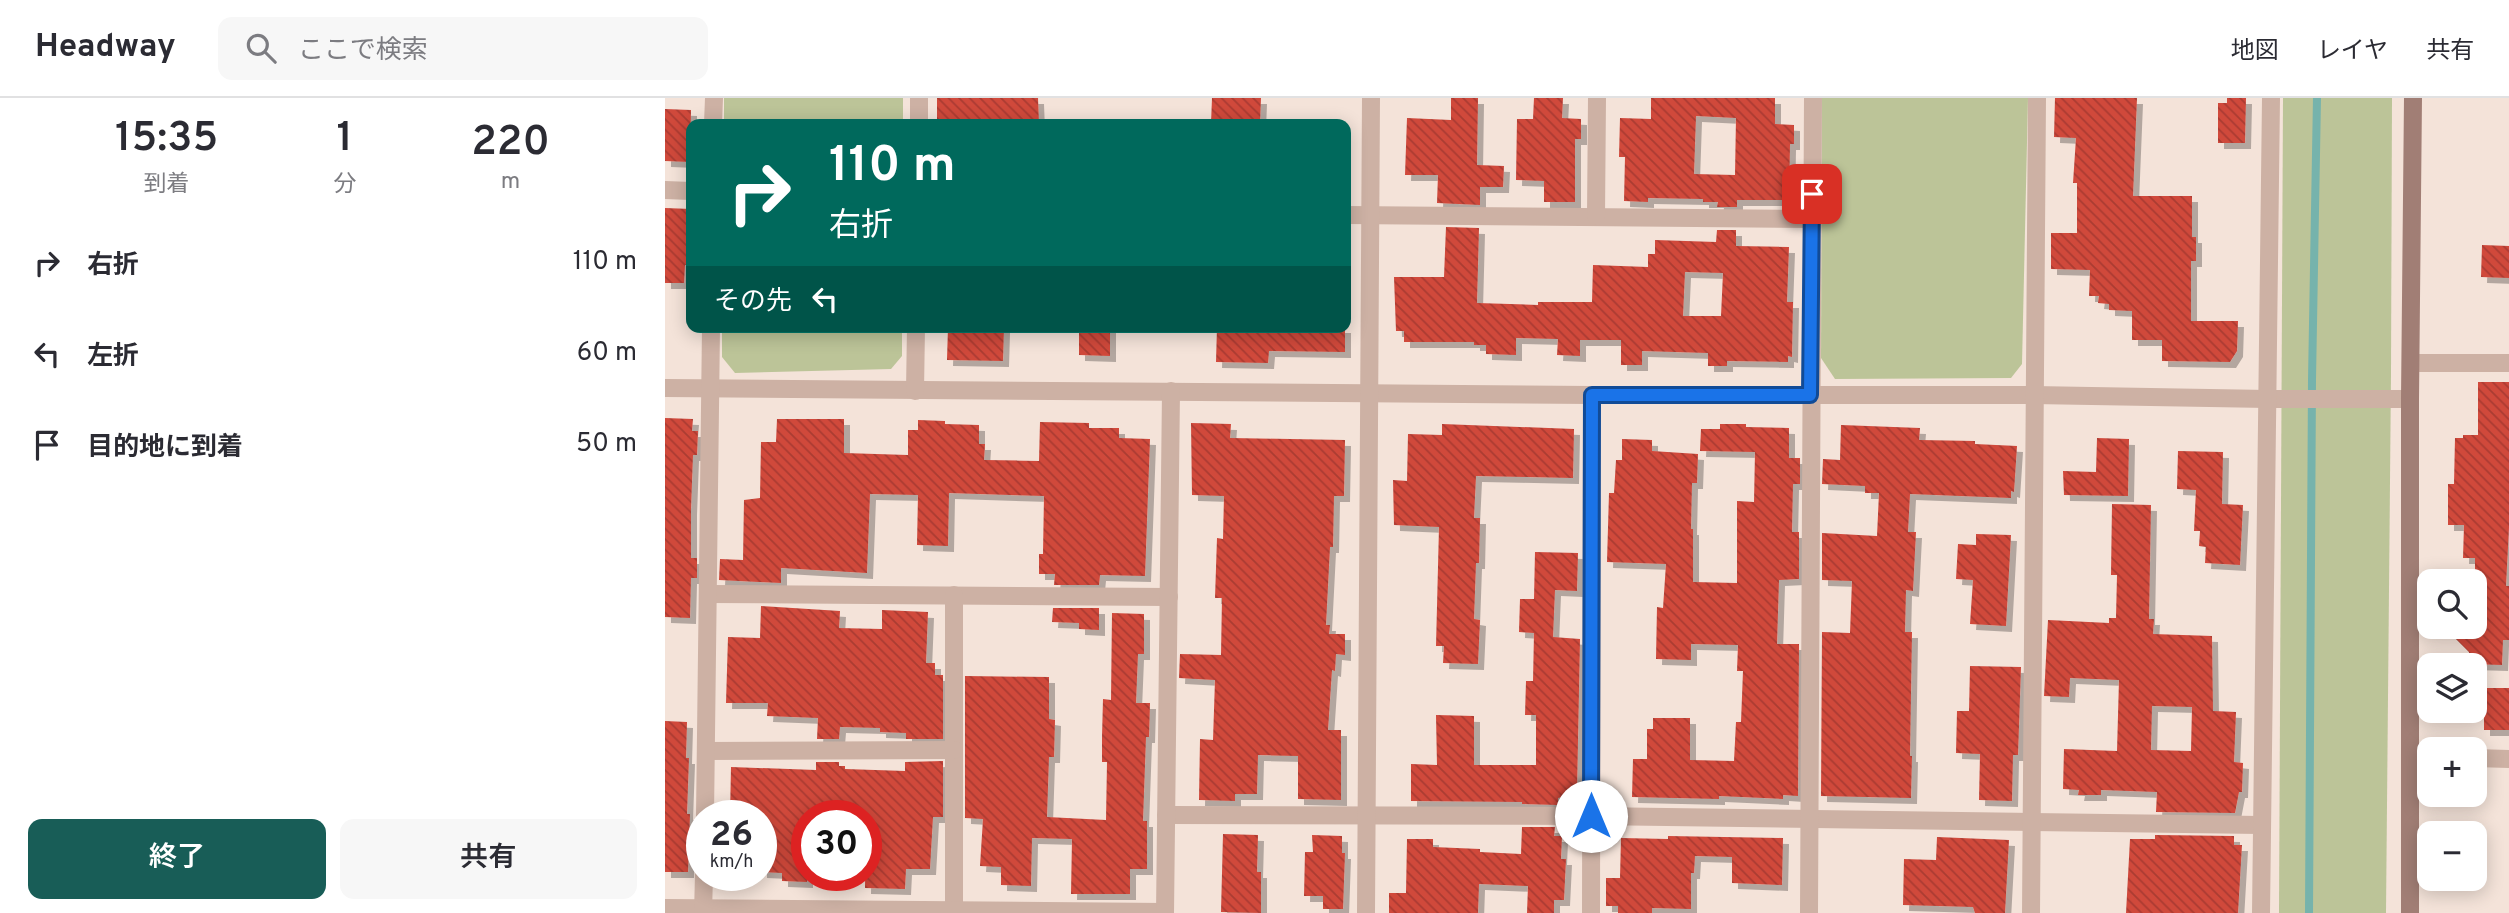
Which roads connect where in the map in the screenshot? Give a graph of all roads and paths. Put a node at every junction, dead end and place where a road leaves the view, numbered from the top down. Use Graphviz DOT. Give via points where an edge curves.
graph roads {
  1 [pos="714,98"];
  2 [pos="919,98"];
  3 [pos="1371,98"];
  4 [pos="1597,98"];
  5 [pos="1813,98"];
  6 [pos="2037,98"];
  7 [pos="2270,98"];
  8 [pos="2413,98"];
  9 [pos="713,119"];
  10 [pos="919,119"];
  11 [pos="665,190"];
  12 [pos="686,191"];
  13 [pos="1351,215"];
  14 [pos="1370,215"];
  15 [pos="1596,216"];
  16 [pos="1811,219"];
  17 [pos="711,333"];
  18 [pos="916,333"];
  19 [pos="2411,363"];
  20 [pos="2509,363"];
  21 [pos="665,388"];
  22 [pos="710,388"];
  23 [pos="915,391"];
  24 [pos="1171,391"];
  25 [pos="1369,393"];
  26 [pos="1592,395"];
  27 [pos="1810,395"];
  28 [pos="2033,395"];
  29 [pos="2410,399"];
  30 [pos="2268,400"];
  31 [pos="708,594"];
  32 [pos="954,595"];
  33 [pos="1169,597"];
  34 [pos="2419,737"];
  35 [pos="954,750"];
  36 [pos="706,751"];
  37 [pos="2487,758"];
  38 [pos="2509,759"];
  39 [pos="705,800"];
  40 [pos="2417,804"];
  41 [pos="1166,815"];
  42 [pos="1367,816"];
  43 [pos="1591,816"];
  44 [pos="1809,821"];
  45 [pos="2030,821"];
  46 [pos="2260,825"];
  47 [pos="704,891"];
  48 [pos="665,908"];
  49 [pos="703,910"];
  50 [pos="954,912"];
  51 [pos="1165,913"];
  52 [pos="1366,913"];
  53 [pos="1591,913"];
  54 [pos="1808,913"];
  55 [pos="2031,913"];
  56 [pos="2260,913"];
  57 [pos="2410,913"];
  1 -- 9 [label="street"];
  2 -- 10 [label="street"];
  3 -- 14 [label="street"];
  4 -- 15 [label="street"];
  5 -- 16 [label="street"];
  6 -- 28 [label="street"];
  7 -- 30 [label="street"];
  8 -- 19 [label="street"];
  11 -- 12 [label="street"];
  13 -- 14 [label="street"];
  14 -- 15 [label="street"];
  14 -- 25 [label="street"];
  15 -- 16 [label="street"];
  16 -- 27 [label="street"];
  17 -- 22 [label="street"];
  18 -- 23 [label="street"];
  19 -- 20 [label="street"];
  19 -- 29 [label="street"];
  21 -- 22 [label="street"];
  22 -- 23 [label="street"];
  22 -- 31 [label="street"];
  23 -- 24 [label="street"];
  24 -- 25 [label="street"];
  24 -- 33 [label="street"];
  25 -- 26 [label="street"];
  25 -- 42 [label="street"];
  26 -- 27 [label="street"];
  26 -- 43 [label="street"];
  27 -- 28 [label="street"];
  27 -- 44 [label="street"];
  28 -- 30 [label="street"];
  28 -- 45 [label="street"];
  29 -- 30 [label="street"];
  29 -- 34 [label="street"];
  30 -- 46 [label="street"];
  31 -- 32 [label="street"];
  31 -- 36 [label="street"];
  32 -- 33 [label="street"];
  32 -- 35 [label="street"];
  33 -- 41 [label="street"];
  35 -- 36 [label="street"];
  35 -- 50 [label="street"];
  36 -- 39 [label="street"];
  37 -- 38 [label="street"];
  40 -- 57 [label="street"];
  41 -- 42 [label="street"];
  41 -- 51 [label="street"];
  42 -- 43 [label="street"];
  42 -- 52 [label="street"];
  43 -- 44 [label="street"];
  43 -- 53 [label="street"];
  44 -- 45 [label="street"];
  44 -- 54 [label="street"];
  45 -- 46 [label="street"];
  45 -- 55 [label="street"];
  46 -- 56 [label="street"];
  47 -- 49 [label="street"];
  48 -- 49 [label="street"];
  49 -- 50 [label="street"];
  50 -- 51 [label="street"];
}
